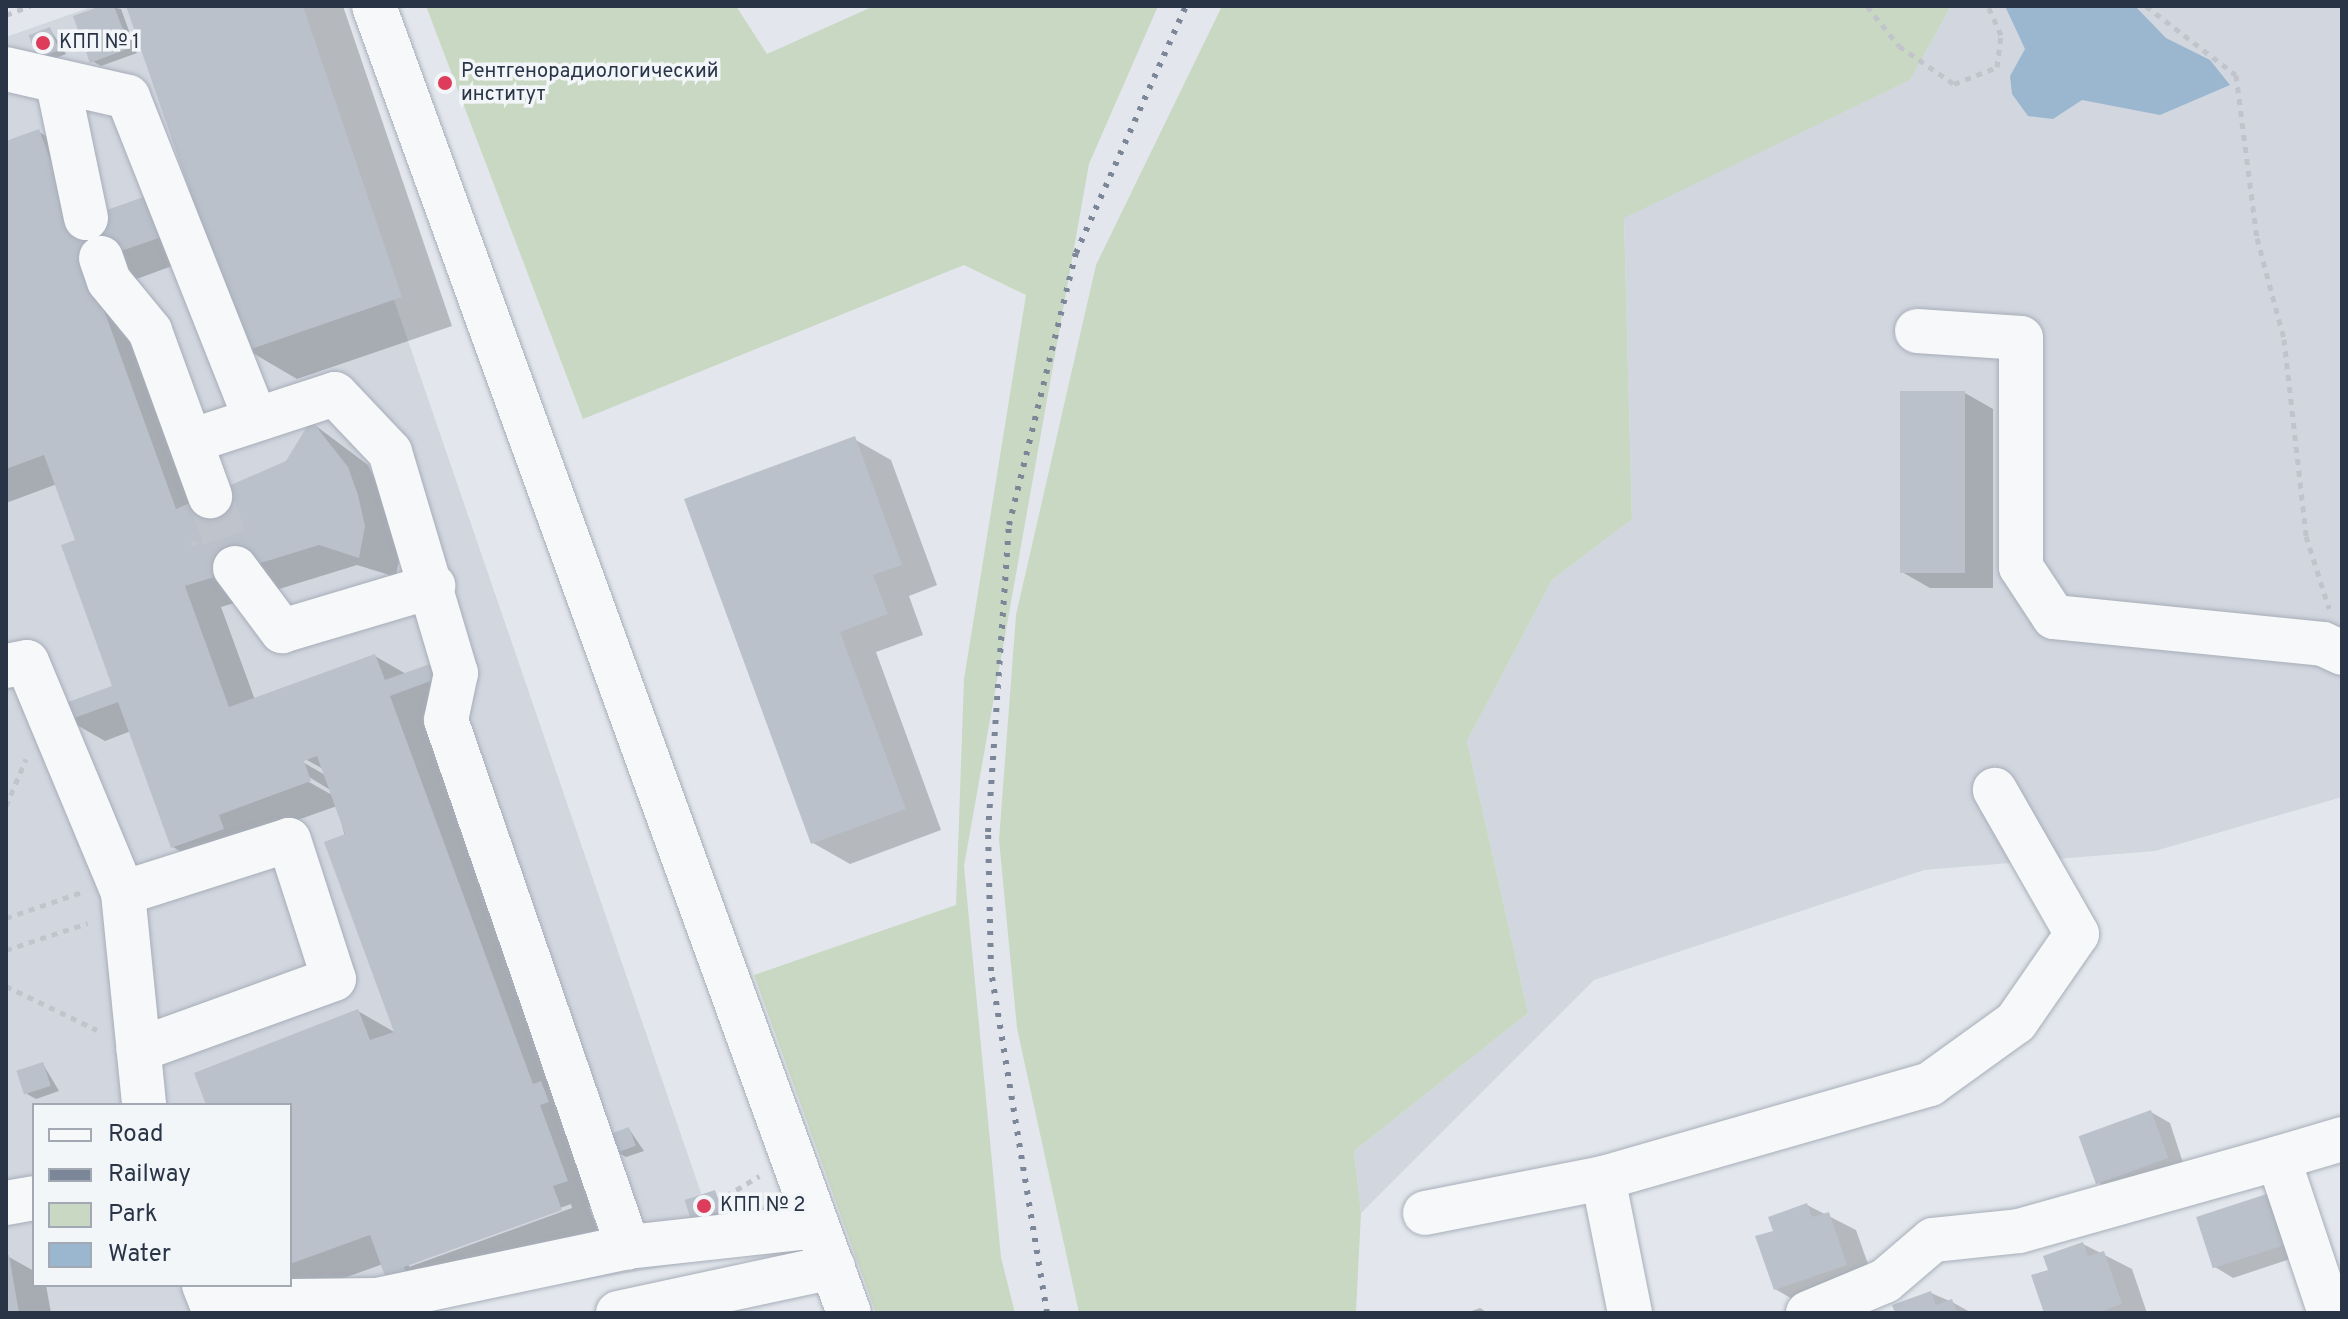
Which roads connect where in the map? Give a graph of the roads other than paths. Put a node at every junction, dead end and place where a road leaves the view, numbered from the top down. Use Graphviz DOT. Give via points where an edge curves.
graph roads {
  1 [pos="374,6"];
  2 [pos="6,69"];
  3 [pos="58,84"];
  4 [pos="86,218"];
  5 [pos="101,258"];
  6 [pos="1917,331"];
  7 [pos="255,418"];
  8 [pos="191,441"];
  9 [pos="210,496"];
  10 [pos="235,568"];
  11 [pos="433,586"];
  12 [pos="2341,652"];
  13 [pos="6,666"];
  14 [pos="1995,790"];
  15 [pos="121,895"];
  16 [pos="138,1050"];
  17 [pos="144,1103"];
  18 [pos="2342,1139"];
  19 [pos="2278,1158"];
  20 [pos="1603,1178"];
  21 [pos="32,1198"];
  22 [pos="6,1203"];
  23 [pos="1425,1213"];
  24 [pos="817,1226"];
  25 [pos="628,1247"];
  26 [pos="833,1267"];
  27 [pos="205,1287"];
  28 [pos="618,1313"];
  29 [pos="849,1313"];
  30 [pos="1630,1313"];
  31 [pos="1808,1313"];
  32 [pos="2330,1313"];
  1 -- 24 [label="street"];
  2 -- 3 [label="street"];
  3 -- 4 [label="street"];
  3 -- 7 [label="street" via="128,97"];
  5 -- 8 [label="street" via="109,281 150,331"];
  6 -- 12 [label="street" via="2021,338 2021,567 2054,617 2323,644"];
  7 -- 8 [label="street"];
  7 -- 11 [label="street" via="335,394 390,452"];
  8 -- 9 [label="street"];
  10 -- 11 [label="street" via="282,631"];
  11 -- 25 [label="street" via="456,673 446,720"];
  13 -- 15 [label="street" via="27,662"];
  14 -- 20 [label="street" via="2077,934 2016,1022 1930,1084"];
  15 -- 16 [label="street"];
  15 -- 16 [label="street" via="289,840 334,979"];
  16 -- 17 [label="street"];
  18 -- 19 [label="street"];
  19 -- 31 [label="street" via="2019,1231 1933,1240 1885,1281"];
  19 -- 32 [label="street"];
  20 -- 23 [label="street"];
  20 -- 30 [label="street"];
  21 -- 22 [label="street"];
  24 -- 25 [label="street"];
  24 -- 26 [label="street"];
  25 -- 27 [label="street" via="377,1300 211,1302"];
  26 -- 28 [label="street"];
  26 -- 29 [label="street"];
}
